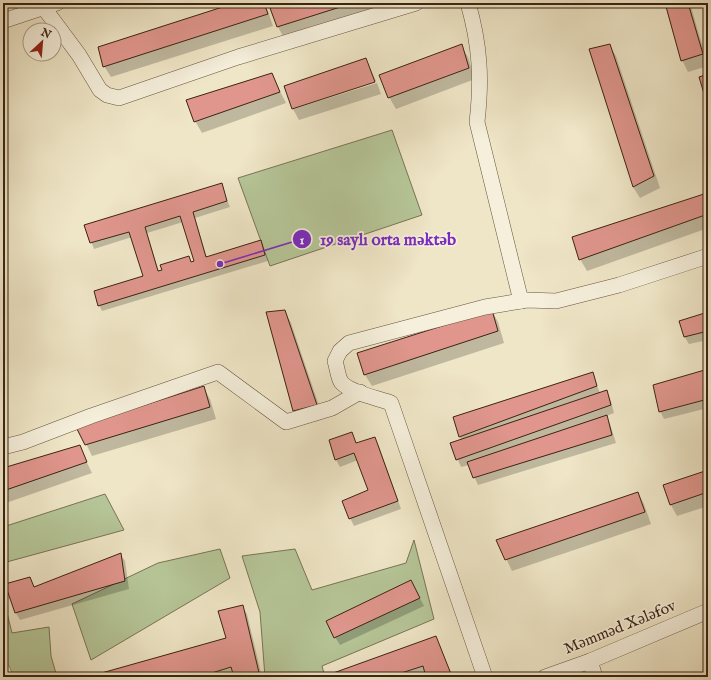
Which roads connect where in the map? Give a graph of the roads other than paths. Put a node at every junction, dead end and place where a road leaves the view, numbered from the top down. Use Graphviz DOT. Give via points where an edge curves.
graph roads {
  1 [pos="416,3"];
  2 [pos="468,3"];
  3 [pos="50,6"];
  4 [pos="3,21"];
  5 [pos="708,256"];
  6 [pos="521,301"];
  7 [pos="360,392"];
  8 [pos="3,447"];
  9 [pos="708,611"];
  10 [pos="590,661"];
  11 [pos="3,671"];
  12 [pos="5,677"];
  13 [pos="485,677"];
  14 [pos="545,677"];
  15 [pos="595,677"];
  1 -- 3 [label="street" via="238,57 118,98 100,90"];
  2 -- 6 [label="street" via="479,53 477,122"];
  3 -- 4 [label="street"];
  5 -- 6 [label="street" via="619,285 556,301"];
  6 -- 7 [label="street" via="485,307 349,343 340,351 335,361 341,381 347,387"];
  7 -- 8 [label="street" via="332,408 286,422 218,372"];
  7 -- 13 [label="street" via="391,403"];
  9 -- 10 [label="street, Məmməd Xələfov"];
  10 -- 14 [label="street, Məmməd Xələfov"];
  10 -- 15 [label="street"];
  11 -- 12 [label="street"];
}
